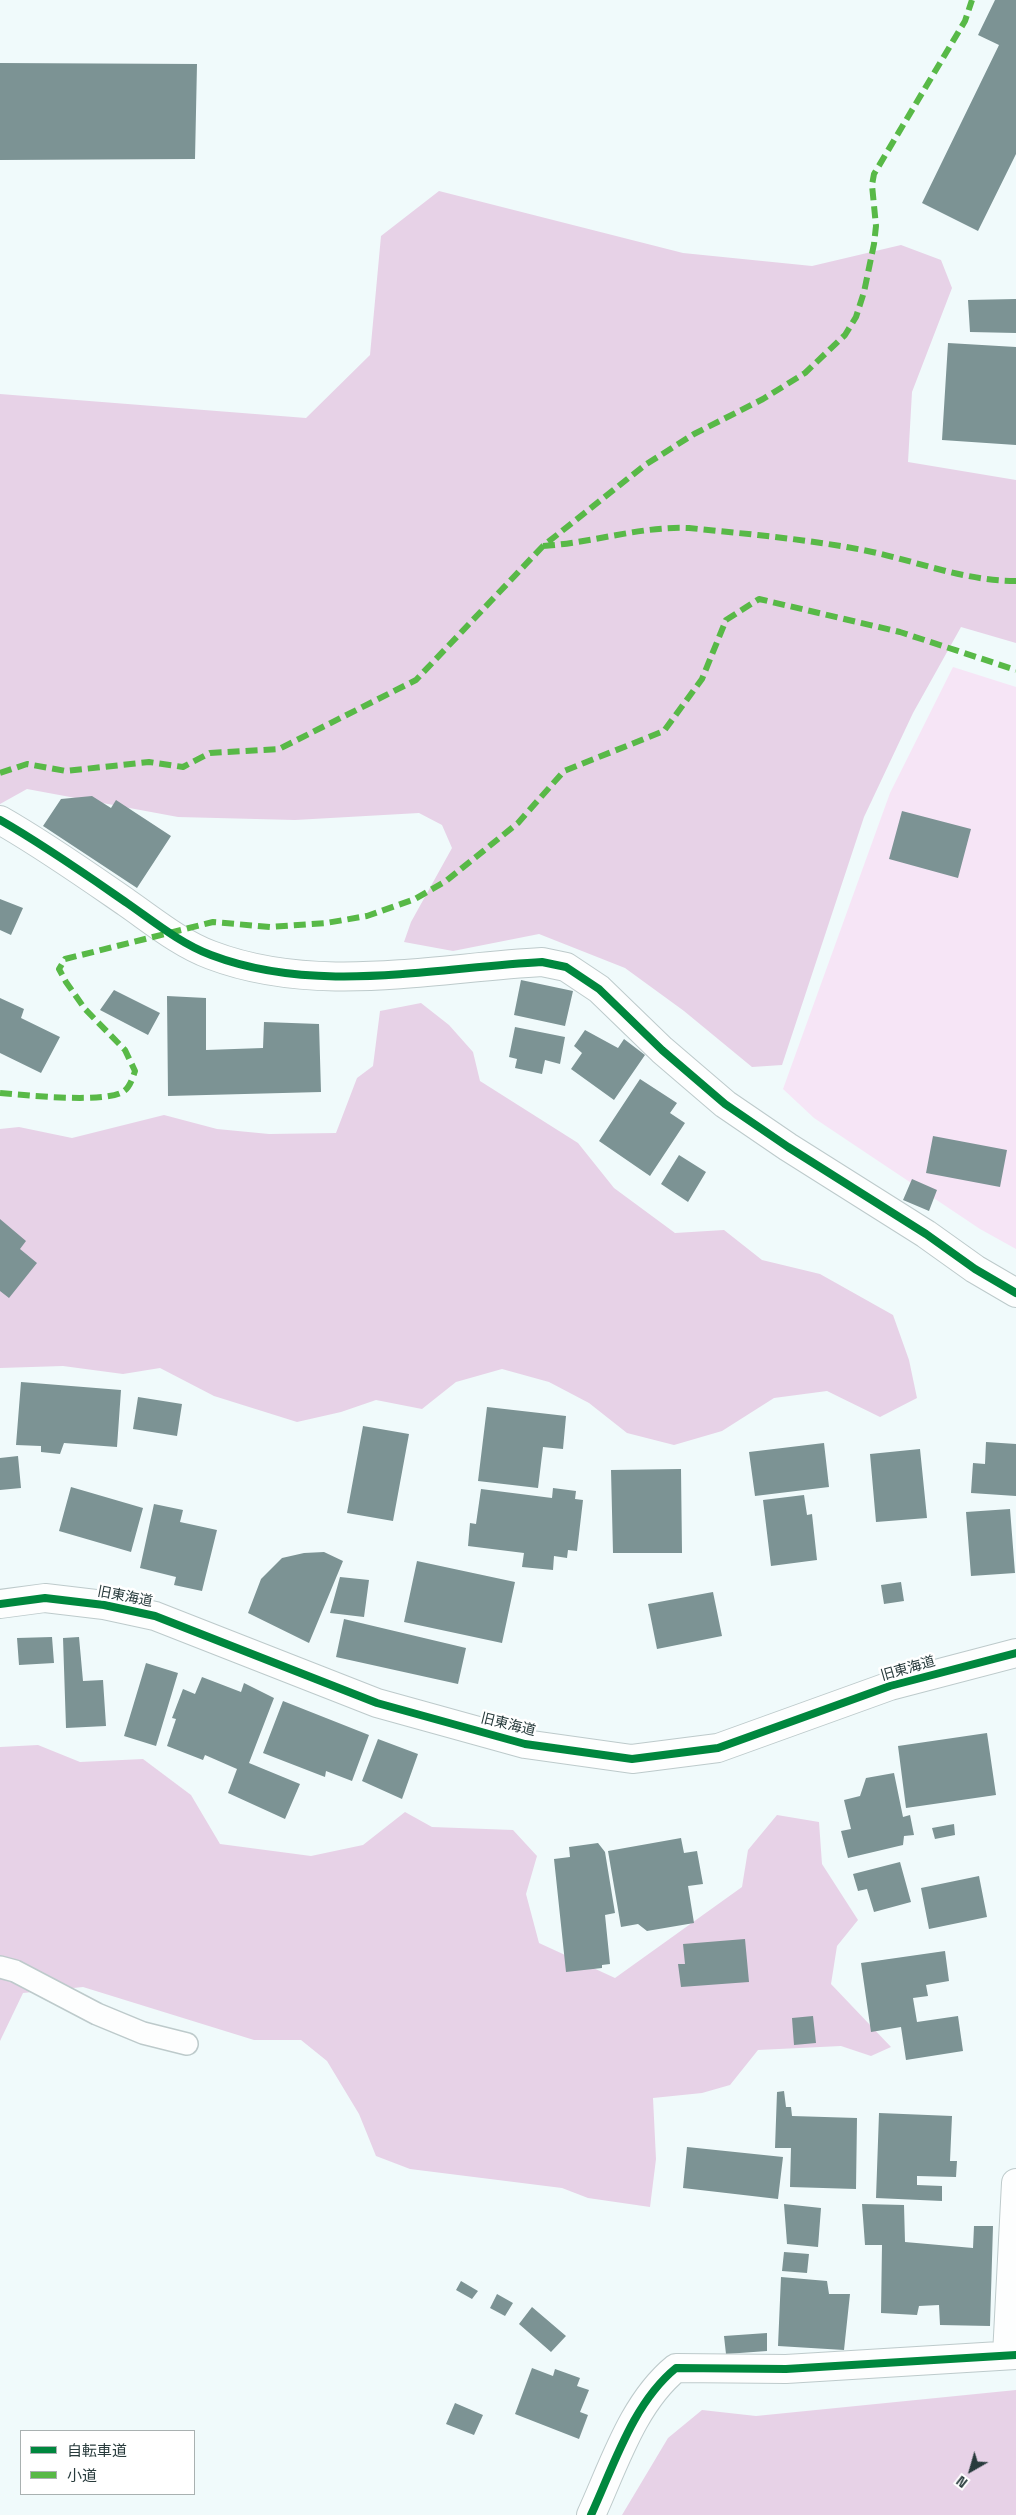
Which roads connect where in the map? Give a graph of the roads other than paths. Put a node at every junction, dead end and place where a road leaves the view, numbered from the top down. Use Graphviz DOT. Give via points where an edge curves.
graph roads {
  1 [pos="0,820"];
  2 [pos="1016,1292"];
  3 [pos="0,1604"];
  4 [pos="1016,1653"];
  5 [pos="0,1967"];
  6 [pos="187,2044"];
  7 [pos="1016,2183"];
  8 [pos="1012,2355"];
  9 [pos="591,2515"];
  1 -- 2 [label="street" via="49,848 170,932 209,955 258,970 321,976 392,976 542,962 566,967 599,990 725,1104 975,1269"];
  3 -- 4 [label="street, 旧東海道" via="45,1598 104,1605 155,1616 377,1703 525,1744 632,1759 718,1748 890,1686"];
  5 -- 6 [label="lane" via="15,1971 97,2014 143,2033"];
  7 -- 8 [label="street"];
  8 -- 9 [label="street" via="786,2369 676,2368 660,2381 641,2408"];
}
